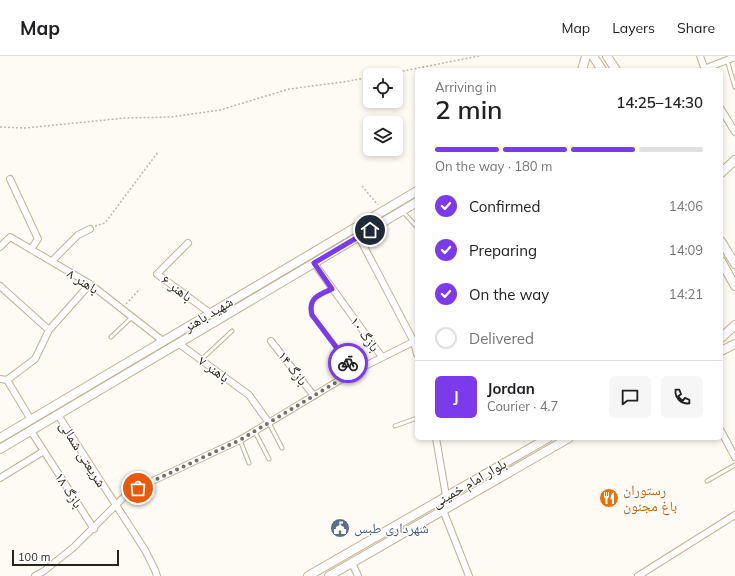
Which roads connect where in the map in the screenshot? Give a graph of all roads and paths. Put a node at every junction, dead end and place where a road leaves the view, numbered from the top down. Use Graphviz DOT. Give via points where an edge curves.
graph roads {
  1 [pos="479,56"];
  2 [pos="586,56"];
  3 [pos="593,56"];
  4 [pos="607,56"];
  5 [pos="700,56"];
  6 [pos="735,57"];
  7 [pos="727,60"];
  8 [pos="418,68"];
  9 [pos="583,68"];
  10 [pos="601,68"];
  11 [pos="615,68"];
  12 [pos="704,68"];
  13 [pos="707,68"];
  14 [pos="415,69"];
  15 [pos="403,71"];
  16 [pos="363,78"];
  17 [pos="735,86"];
  18 [pos="723,112"];
  19 [pos="0,128"];
  20 [pos="735,132"];
  21 [pos="158,152"];
  22 [pos="735,159"];
  23 [pos="723,164"];
  24 [pos="723,171"];
  25 [pos="10,179"];
  26 [pos="362,186"];
  27 [pos="415,192"];
  28 [pos="415,203"];
  29 [pos="384,210"];
  30 [pos="402,211"];
  31 [pos="415,225"];
  32 [pos="354,228"];
  33 [pos="90,229"];
  34 [pos="359,237"];
  35 [pos="188,243"];
  36 [pos="723,243"];
  37 [pos="0,247"];
  38 [pos="31,248"];
  39 [pos="52,261"];
  40 [pos="314,263"];
  41 [pos="735,264"];
  42 [pos="723,265"];
  43 [pos="90,284"];
  44 [pos="0,286"];
  45 [pos="735,286"];
  46 [pos="140,289"];
  47 [pos="332,289"];
  48 [pos="122,309"];
  49 [pos="210,313"];
  50 [pos="132,317"];
  51 [pos="735,325"];
  52 [pos="49,330"];
  53 [pos="232,331"];
  54 [pos="723,336"];
  55 [pos="111,337"];
  56 [pos="163,341"];
  57 [pos="271,341"];
  58 [pos="415,341"];
  59 [pos="178,344"];
  60 [pos="735,344"];
  61 [pos="723,350"];
  62 [pos="382,358"];
  63 [pos="201,360"];
  64 [pos="355,371"];
  65 [pos="3,380"];
  66 [pos="314,396"];
  67 [pos="58,415"];
  68 [pos="415,419"];
  69 [pos="31,420"];
  70 [pos="269,423"];
  71 [pos="395,426"];
  72 [pos="31,431"];
  73 [pos="255,432"];
  74 [pos="723,435"];
  75 [pos="0,438"];
  76 [pos="240,440"];
  77 [pos="436,440"];
  78 [pos="544,440"];
  79 [pos="566,440"];
  80 [pos="282,448"];
  81 [pos="0,449"];
  82 [pos="44,451"];
  83 [pos="735,457"];
  84 [pos="269,459"];
  85 [pos="249,463"];
  86 [pos="735,465"];
  87 [pos="0,478"];
  88 [pos="707,481"];
  89 [pos="446,496"];
  90 [pos="116,506"];
  91 [pos="443,510"];
  92 [pos="735,515"];
  93 [pos="94,529"];
  94 [pos="352,563"];
  95 [pos="35,576"];
  96 [pos="157,576"];
  97 [pos="308,576"];
  98 [pos="329,576"];
  99 [pos="358,576"];
  100 [pos="469,576"];
  101 [pos="638,576"];
  1 -- 8 [label="path"];
  2 -- 9 [label="main road"];
  3 -- 10 [label="main road"];
  4 -- 11 [label="main road"];
  5 -- 12 [label="street"];
  6 -- 7 [label="street"];
  7 -- 13 [label="street"];
  7 -- 17 [label="lane"];
  14 -- 15 [label="path"];
  16 -- 19 [label="path" via="289,89 220,110 171,117"];
  18 -- 20 [label="street"];
  21 -- 33 [label="path" via="105,222"];
  22 -- 23 [label="main road"];
  22 -- 24 [label="main road"];
  25 -- 38 [label="street" via="38,239"];
  26 -- 29 [label="path"];
  27 -- 29 [label="main road, شهید باهنر"];
  28 -- 30 [label="main road, شهید باهنر"];
  29 -- 32 [label="main road, شهید باهنر"];
  30 -- 31 [label="lane"];
  30 -- 34 [label="main road, شهید باهنر"];
  32 -- 34 [label="main road"];
  32 -- 49 [label="main road, شهید باهنر"];
  33 -- 39 [label="street" via="78,235"];
  34 -- 40 [label="main road, شهید باهنر"];
  34 -- 58 [label="street"];
  35 -- 49 [label="street, باهنر ۶" via="157,274"];
  36 -- 41 [label="main road"];
  37 -- 38 [label="street, باهنر ۸" via="10,237"];
  38 -- 39 [label="street, باهنر ۸"];
  39 -- 43 [label="street, باهنر ۸"];
  40 -- 47 [label="street, بازگ ۱۰"];
  40 -- 59 [label="main road, شهید باهنر"];
  42 -- 45 [label="main road"];
  43 -- 48 [label="street, باهنر ۸"];
  43 -- 52 [label="street"];
  44 -- 52 [label="street"];
  46 -- 48 [label="path"];
  47 -- 62 [label="street, بازگ ۱۰"];
  47 -- 64 [label="lane" via="318,295 310,308 312,315"];
  48 -- 50 [label="street, باهنر ۸"];
  49 -- 56 [label="main road, شهید باهنر"];
  50 -- 55 [label="lane"];
  50 -- 56 [label="street, باهنر ۸"];
  51 -- 54 [label="main road"];
  52 -- 65 [label="street" via="35,359"];
  53 -- 63 [label="lane"];
  56 -- 69 [label="main road, شهید باهنر"];
  57 -- 66 [label="street, بازگ ۱۴"];
  58 -- 62 [label="street"];
  59 -- 63 [label="street, باهنر ۷"];
  59 -- 67 [label="main road, شهید باهنر"];
  60 -- 61 [label="main road"];
  62 -- 64 [label="street"];
  63 -- 70 [label="street, باهنر ۷" via="249,395"];
  64 -- 66 [label="street"];
  65 -- 69 [label="street"];
  66 -- 70 [label="street"];
  67 -- 72 [label="main road, شهید باهنر"];
  67 -- 90 [label="street, شریعتی شمالی"];
  68 -- 71 [label="lane"];
  69 -- 75 [label="main road, شهید باهنر"];
  70 -- 73 [label="street"];
  70 -- 80 [label="lane"];
  72 -- 81 [label="main road, شهید باهنر"];
  72 -- 82 [label="street, بازگ ۱۸"];
  73 -- 76 [label="street"];
  73 -- 84 [label="lane"];
  74 -- 83 [label="street"];
  76 -- 85 [label="lane"];
  76 -- 90 [label="street" via="130,492"];
  77 -- 89 [label="street"];
  78 -- 89 [label="main road, بلوار امام خمینی"];
  79 -- 91 [label="main road, بلوار امام خمینی"];
  82 -- 87 [label="street"];
  82 -- 93 [label="street, بازگ ۱۸"];
  86 -- 88 [label="lane"];
  89 -- 97 [label="main road, بلوار امام خمینی"];
  90 -- 93 [label="street"];
  90 -- 96 [label="street, شریعتی شمالی" via="145,550"];
  91 -- 94 [label="main road, بلوار امام خمینی"];
  91 -- 100 [label="street"];
  92 -- 101 [label="street"];
  93 -- 95 [label="street"];
  94 -- 98 [label="main road, بلوار امام خمینی"];
  94 -- 99 [label="street"];
}
